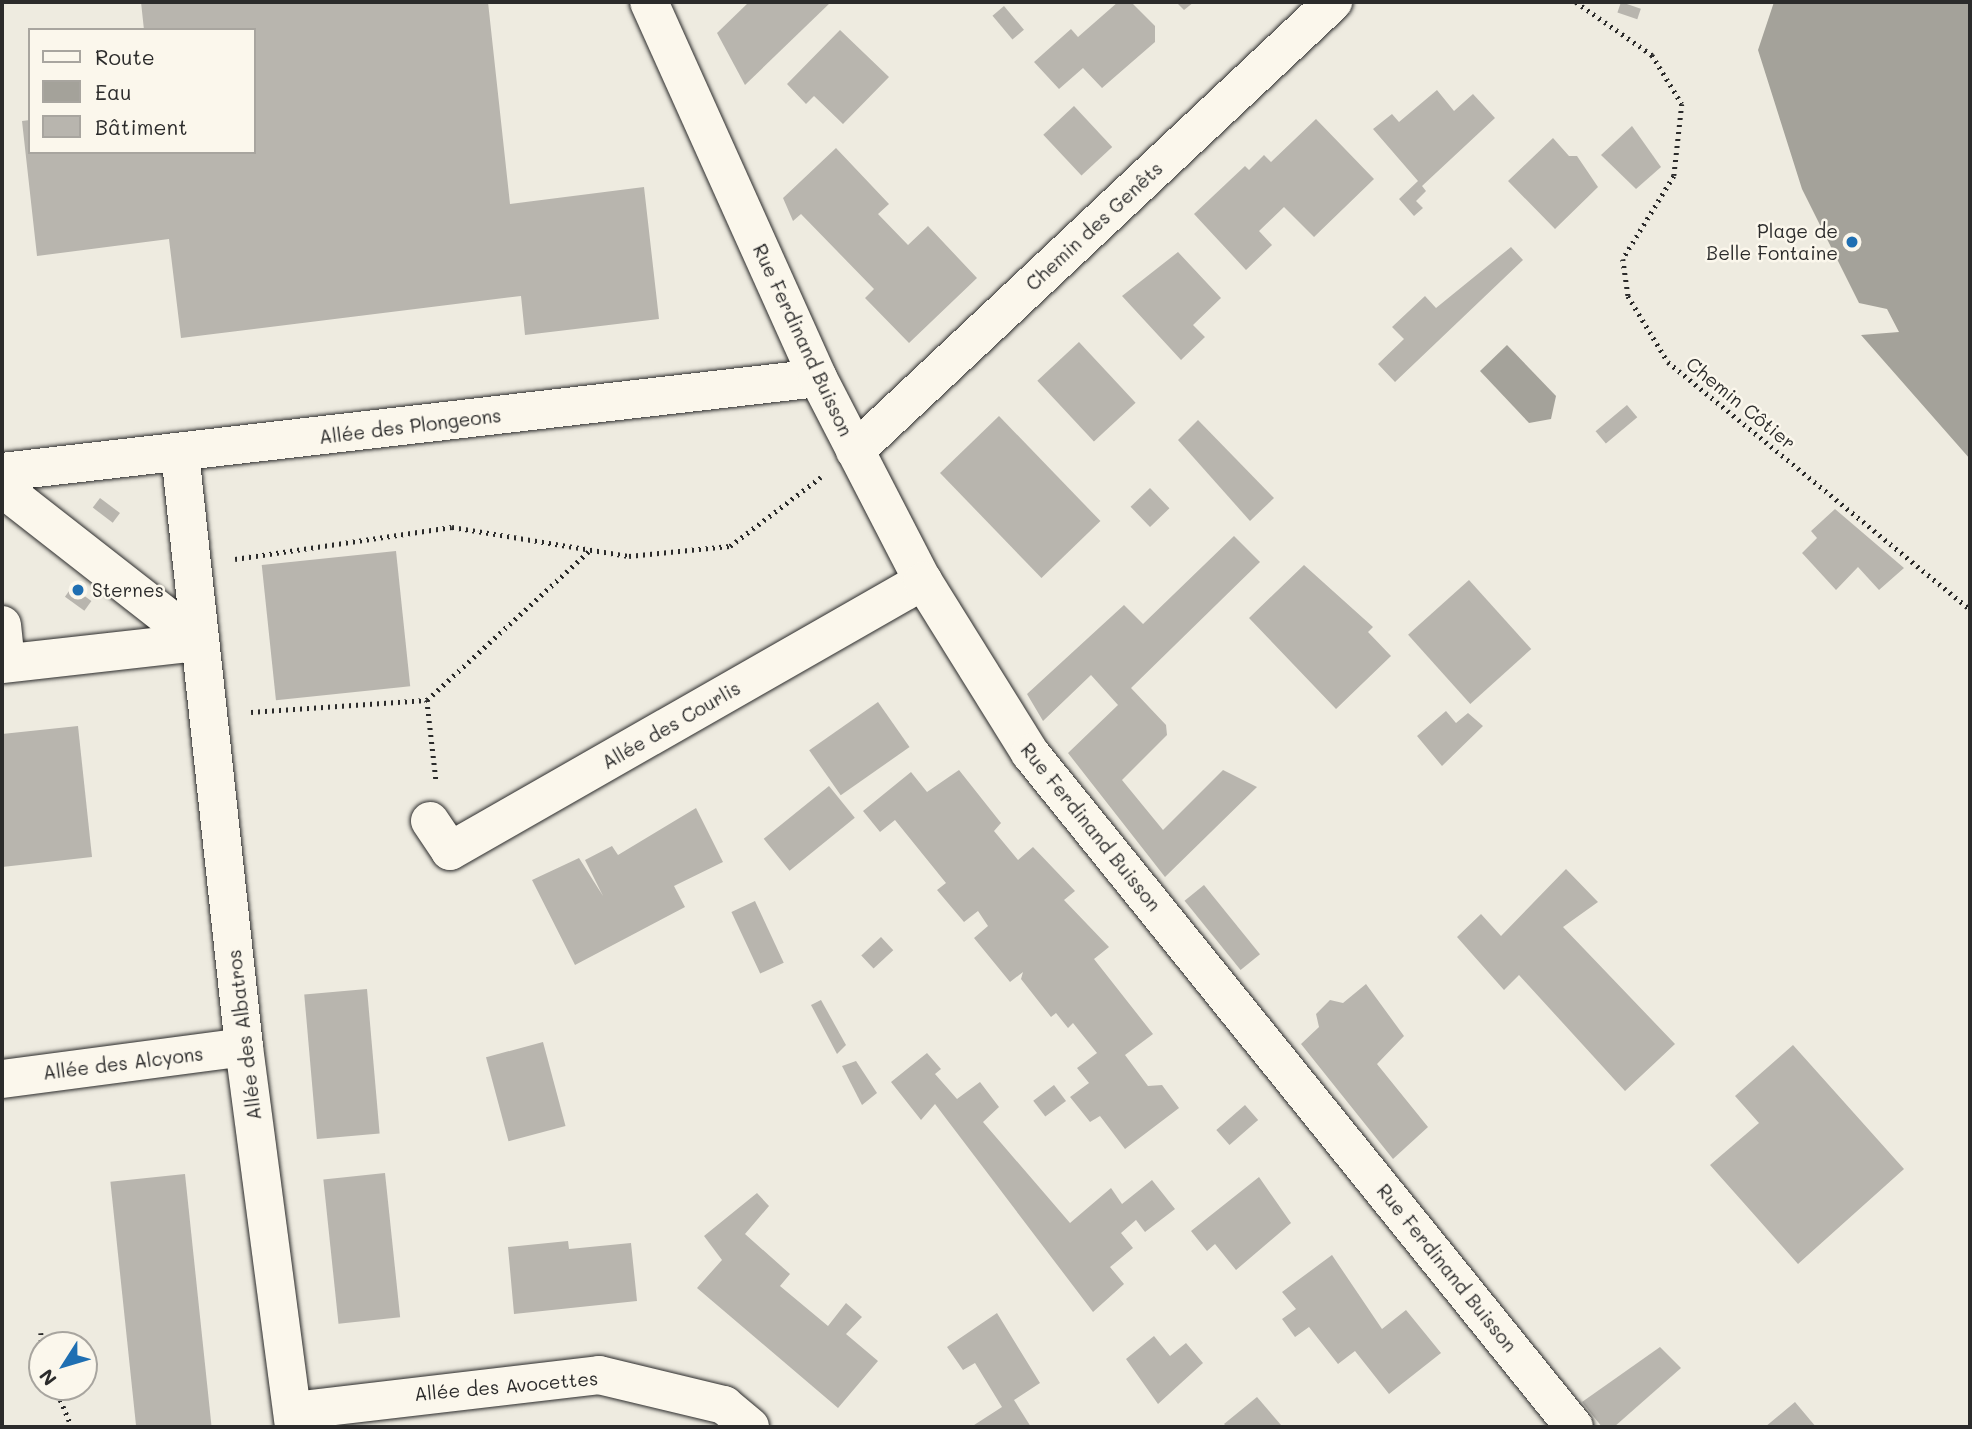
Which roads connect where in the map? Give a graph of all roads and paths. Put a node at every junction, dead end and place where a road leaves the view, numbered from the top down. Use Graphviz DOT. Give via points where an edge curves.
graph roads {
  1 [pos="649,2"];
  2 [pos="1333,2"];
  3 [pos="1576,2"];
  4 [pos="818,378"];
  5 [pos="855,451"];
  6 [pos="180,453"];
  7 [pos="2,472"];
  8 [pos="2,488"];
  9 [pos="590,550"];
  10 [pos="189,551"];
  11 [pos="923,581"];
  12 [pos="1970,609"];
  13 [pos="2,625"];
  14 [pos="199,642"];
  15 [pos="4,663"];
  16 [pos="427,700"];
  17 [pos="241,713"];
  18 [pos="430,821"];
  19 [pos="244,1047"];
  20 [pos="2,1079"];
  21 [pos="61,1401"];
  22 [pos="294,1419"];
  23 [pos="72,1427"];
  24 [pos="750,1427"];
  25 [pos="1574,1427"];
  1 -- 4 [label="street, Rue Ferdinand Buisson"];
  2 -- 5 [label="street, Chemin des Genêts"];
  3 -- 12 [label="path, Chemin Côtier" via="1652,55 1682,104 1674,176 1623,259 1628,296 1668,362"];
  4 -- 5 [label="street, Rue Ferdinand Buisson"];
  4 -- 6 [label="street, Allée des Plongeons"];
  5 -- 9 [label="path" via="730,545 629,556"];
  5 -- 11 [label="street, Rue Ferdinand Buisson"];
  6 -- 7 [label="street, Allée des Plongeons"];
  6 -- 10 [label="street, Allée des Albatros"];
  8 -- 14 [label="street"];
  9 -- 10 [label="path" via="452,527 234,559"];
  9 -- 16 [label="path"];
  10 -- 14 [label="street, Allée des Albatros"];
  11 -- 18 [label="street, Allée des Courlis" via="450,851"];
  11 -- 25 [label="street, Rue Ferdinand Buisson" via="1030,753"];
  13 -- 15 [label="street"];
  14 -- 15 [label="street"];
  14 -- 19 [label="street, Allée des Albatros"];
  16 -- 17 [label="path"];
  16 -- 18 [label="path" via="436,783"];
  19 -- 20 [label="street, Allée des Alcyons"];
  19 -- 22 [label="street, Allée des Albatros"];
  21 -- 23 [label="path"];
  22 -- 24 [label="street, Allée des Avocettes" via="599,1376 724,1405"];
}
